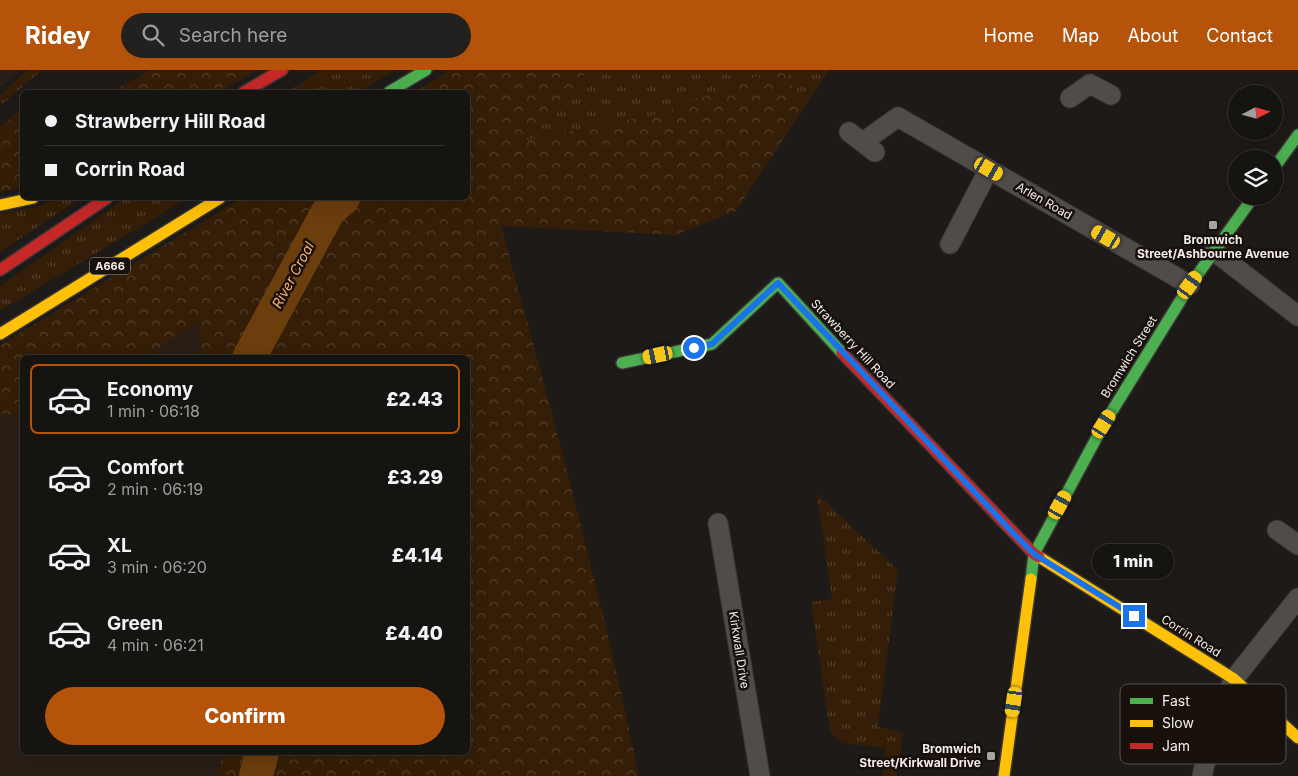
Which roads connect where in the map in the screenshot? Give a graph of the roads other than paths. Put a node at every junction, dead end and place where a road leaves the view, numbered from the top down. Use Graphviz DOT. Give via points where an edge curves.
graph roads {
  1 [pos="426,70"];
  2 [pos="287,72"];
  3 [pos="1089,77"];
  4 [pos="248,90"];
  5 [pos="266,90"];
  6 [pos="392,90"];
  7 [pos="1111,95"];
  8 [pos="1070,98"];
  9 [pos="1298,135"];
  10 [pos="862,142"];
  11 [pos="1283,156"];
  12 [pos="989,169"];
  13 [pos="24,200"];
  14 [pos="104,200"];
  15 [pos="217,200"];
  16 [pos="0,205"];
  17 [pos="1247,205"];
  18 [pos="950,244"];
  19 [pos="1214,251"];
  20 [pos="0,270"];
  21 [pos="1190,285"];
  22 [pos="1298,316"];
  23 [pos="0,334"];
  24 [pos="622,363"];
  25 [pos="718,523"];
  26 [pos="1277,530"];
  27 [pos="1298,545"];
  28 [pos="1034,554"];
  29 [pos="1298,598"];
  30 [pos="1234,679"];
  31 [pos="1232,684"];
  32 [pos="1239,684"];
  33 [pos="1286,727"];
  34 [pos="1298,738"];
  35 [pos="760,776"];
  36 [pos="1004,776"];
  1 -- 6 [label="main road"];
  2 -- 4 [label="main road"];
  2 -- 5 [label="main road"];
  3 -- 7 [label="street"];
  3 -- 8 [label="street"];
  9 -- 11 [label="main road"];
  10 -- 12 [label="street, Arlen Road" via="898,117"];
  12 -- 18 [label="street"];
  12 -- 21 [label="street, Arlen Road"];
  13 -- 16 [label="main road"];
  14 -- 20 [label="main road"];
  15 -- 23 [label="main road, A666"];
  17 -- 19 [label="main road, Bromwich Street"];
  19 -- 21 [label="main road, Bromwich Street"];
  19 -- 22 [label="street"];
  21 -- 28 [label="main road, Bromwich Street" via="1104,424"];
  24 -- 28 [label="main road, Strawberry Hill Road" via="712,344 778,283"];
  25 -- 35 [label="street, Kirkwall Drive"];
  26 -- 27 [label="street"];
  28 -- 30 [label="main road, Corrin Road"];
  28 -- 36 [label="main road, Bromwich Street"];
  29 -- 30 [label="street"];
  30 -- 31 [label="street"];
  30 -- 32 [label="main road, Corrin Road"];
  33 -- 34 [label="main road, Corrin Road"];
}
